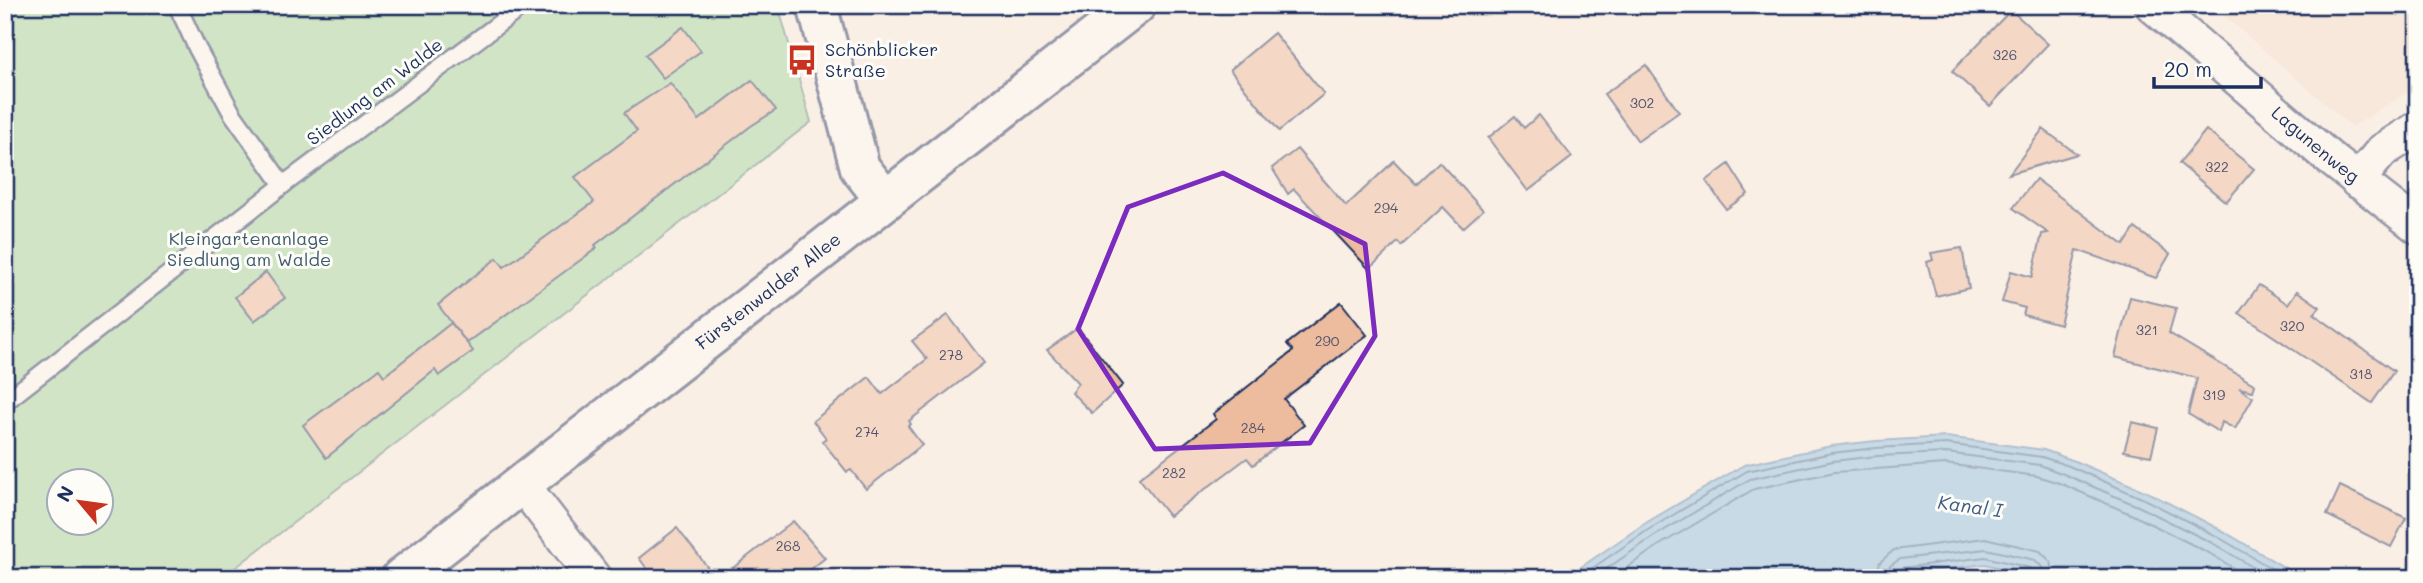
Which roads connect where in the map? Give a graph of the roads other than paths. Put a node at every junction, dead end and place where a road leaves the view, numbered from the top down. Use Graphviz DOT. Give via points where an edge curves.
graph roads {
  1 [pos="177,5"];
  2 [pos="524,5"];
  3 [pos="817,5"];
  4 [pos="1136,5"];
  5 [pos="2152,5"];
  6 [pos="2418,128"];
  7 [pos="2357,181"];
  8 [pos="283,185"];
  9 [pos="885,201"];
  10 [pos="2418,227"];
  11 [pos="5,401"];
  12 [pos="521,483"];
  13 [pos="401,578"];
  14 [pos="594,578"];
  1 -- 8 [label="lane" via="232,113"];
  2 -- 8 [label="lane, Siedlung am Walde"];
  3 -- 9 [label="main road" via="860,168"];
  4 -- 9 [label="main road, Fürstenwalder Allee"];
  5 -- 7 [label="street, Lagunenweg"];
  6 -- 7 [label="street" via="2382,151"];
  7 -- 10 [label="street, Lagunenweg"];
  8 -- 11 [label="lane, Siedlung am Walde"];
  9 -- 12 [label="main road, Fürstenwalder Allee"];
  12 -- 13 [label="main road, Fürstenwalder Allee"];
  12 -- 14 [label="street"];
}
